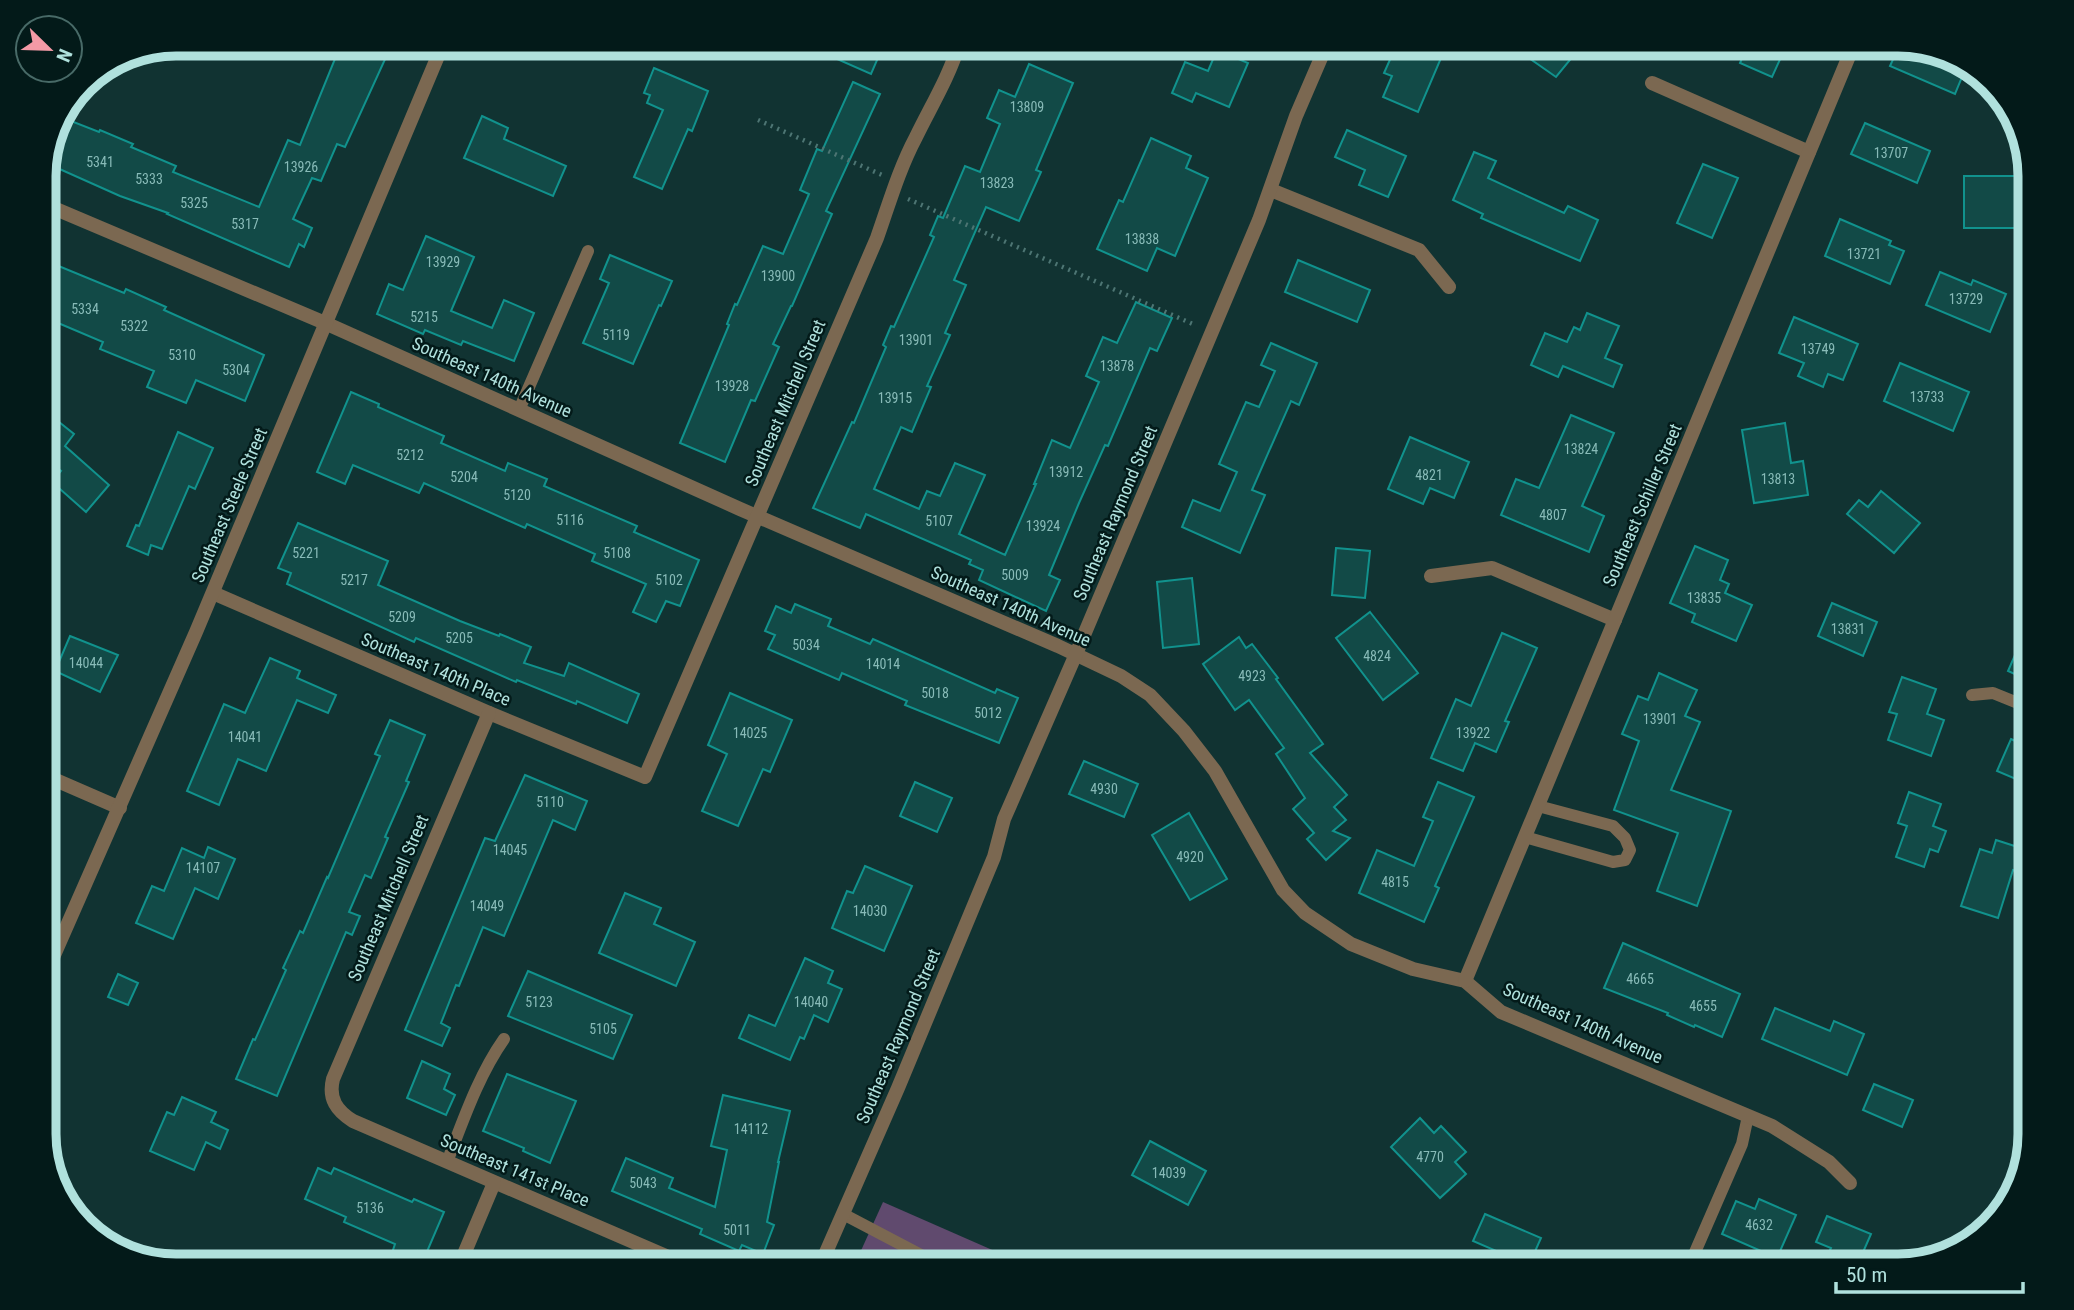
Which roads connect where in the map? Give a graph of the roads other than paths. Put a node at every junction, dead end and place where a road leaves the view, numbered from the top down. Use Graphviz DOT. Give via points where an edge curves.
graph roads {
  1 [pos="438,56"];
  2 [pos="954,56"];
  3 [pos="1322,56"];
  4 [pos="1849,56"];
  5 [pos="1652,83"];
  6 [pos="1809,152"];
  7 [pos="1271,190"];
  8 [pos="56,209"];
  9 [pos="588,251"];
  10 [pos="1449,287"];
  11 [pos="325,323"];
  12 [pos="519,410"];
  13 [pos="757,517"];
  14 [pos="1431,576"];
  15 [pos="213,593"];
  16 [pos="1615,620"];
  17 [pos="1076,654"];
  18 [pos="1972,695"];
  19 [pos="2018,703"];
  20 [pos="489,713"];
  21 [pos="645,777"];
  22 [pos="56,780"];
  23 [pos="1538,806"];
  24 [pos="120,808"];
  25 [pos="1525,837"];
  26 [pos="56,951"];
  27 [pos="1465,981"];
  28 [pos="504,1039"];
  29 [pos="333,1100"];
  30 [pos="1748,1116"];
  31 [pos="447,1162"];
  32 [pos="494,1183"];
  33 [pos="1850,1183"];
  34 [pos="843,1213"];
  35 [pos="464,1254"];
  36 [pos="661,1254"];
  37 [pos="825,1254"];
  38 [pos="920,1254"];
  39 [pos="1694,1254"];
  1 -- 11 [label="street, Southeast Steele Street"];
  2 -- 13 [label="street, Southeast Mitchell Street" via="896,181 877,238"];
  3 -- 7 [label="street, Southeast Raymond Street"];
  4 -- 6 [label="street, Southeast Schiller Street"];
  5 -- 6 [label="street"];
  6 -- 16 [label="street, Southeast Schiller Street"];
  7 -- 10 [label="street" via="1419,250"];
  7 -- 17 [label="street, Southeast Raymond Street"];
  8 -- 11 [label="street, Southeast 140th Avenue"];
  9 -- 12 [label="lane"];
  11 -- 12 [label="street, Southeast 140th Avenue"];
  11 -- 15 [label="street, Southeast Steele Street"];
  12 -- 13 [label="street, Southeast 140th Avenue"];
  13 -- 17 [label="street, Southeast 140th Avenue"];
  13 -- 21 [label="street, Southeast Mitchell Street"];
  14 -- 16 [label="street" via="1492,568"];
  15 -- 20 [label="street, Southeast 140th Place"];
  15 -- 24 [label="street, Southeast Steele Street"];
  16 -- 23 [label="street, Southeast Schiller Street"];
  17 -- 27 [label="street, Southeast 140th Avenue" via="1150,695 1184,731 1215,771 1283,890 1305,913 1351,944 1413,969"];
  17 -- 34 [label="street, Southeast Raymond Street"];
  18 -- 19 [label="lane" via="1993,693"];
  20 -- 21 [label="street, Southeast 140th Place"];
  20 -- 29 [label="street, Southeast Mitchell Street" via="333,1079"];
  22 -- 24 [label="street"];
  23 -- 25 [label="street, Southeast Schiller Street"];
  23 -- 25 [label="lane" via="1613,826 1630,850 1625,860 1613,862"];
  24 -- 26 [label="street, Southeast Steele Street"];
  25 -- 27 [label="street, Southeast Schiller Street"];
  27 -- 30 [label="street, Southeast 140th Avenue" via="1501,1012"];
  28 -- 31 [label="lane" via="475,1092"];
  29 -- 31 [label="street, Southeast 141st Place" via="354,1121"];
  30 -- 33 [label="street, Southeast 140th Avenue" via="1805,1145"];
  30 -- 39 [label="lane" via="1742,1144"];
  31 -- 32 [label="street, Southeast 141st Place"];
  32 -- 35 [label="street"];
  32 -- 36 [label="street, Southeast 141st Place"];
  34 -- 37 [label="street, Southeast Raymond Street"];
  34 -- 38 [label="lane"];
}
